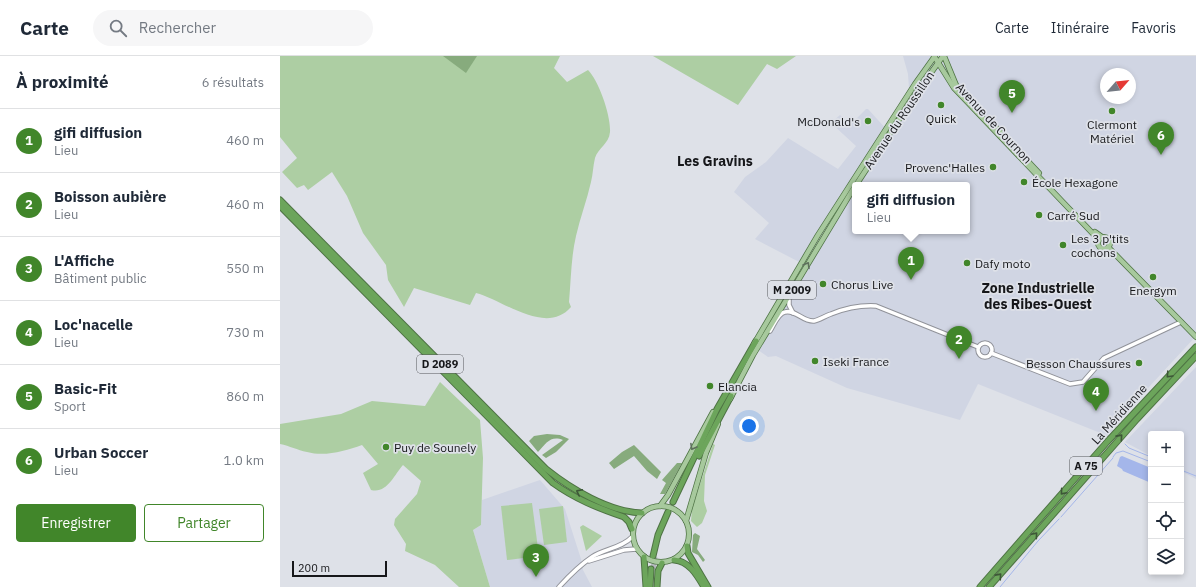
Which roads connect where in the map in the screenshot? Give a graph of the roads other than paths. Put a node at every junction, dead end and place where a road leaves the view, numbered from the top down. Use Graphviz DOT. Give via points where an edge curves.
graph roads {
  1 [pos="935,56"];
  2 [pos="944,56"];
  3 [pos="938,62"];
  4 [pos="932,70"];
  5 [pos="946,76"];
  6 [pos="853,182"];
  7 [pos="858,182"];
  8 [pos="852,184"];
  9 [pos="852,191"];
  10 [pos="280,200"];
  11 [pos="280,206"];
  12 [pos="1100,238"];
  13 [pos="1108,248"];
  14 [pos="792,291"];
  15 [pos="793,313"];
  16 [pos="1181,322"];
  17 [pos="1196,337"];
  18 [pos="759,341"];
  19 [pos="978,347"];
  20 [pos="1196,347"];
  21 [pos="991,353"];
  22 [pos="1196,356"];
  23 [pos="731,396"];
  24 [pos="660,506"];
  25 [pos="642,513"];
  26 [pos="669,513"];
  27 [pos="686,521"];
  28 [pos="632,529"];
  29 [pos="632,537"];
  30 [pos="686,546"];
  31 [pos="636,549"];
  32 [pos="654,556"];
  33 [pos="644,557"];
  34 [pos="674,560"];
  35 [pos="588,561"];
  36 [pos="662,563"];
  37 [pos="652,569"];
  38 [pos="559,587"];
  39 [pos="646,587"];
  40 [pos="651,587"];
  41 [pos="657,587"];
  42 [pos="704,587"];
  43 [pos="708,587"];
  44 [pos="980,587"];
  45 [pos="989,587"];
  1 -- 3 [label="main road, Avenue de Cournon"];
  1 -- 6 [label="main road, Avenue du Roussillon / M 2009"];
  2 -- 3 [label="main road, Avenue du Roussillon / M 2009"];
  2 -- 12 [label="main road, Avenue de Cournon" via="960,90"];
  3 -- 4 [label="main road, Avenue du Roussillon / M 2009"];
  3 -- 5 [label="main road, Avenue de Cournon"];
  4 -- 5 [label="main road" via="939,70"];
  4 -- 7 [label="main road, Avenue du Roussillon / M 2009"];
  5 -- 12 [label="main road, Avenue de Cournon" via="954,88"];
  8 -- 18 [label="main road, Avenue du Roussillon / M 2009" via="822,230"];
  14 -- 9 [label="main road, Avenue du Roussillon / M 2009, one-way"];
  25 -- 10 [label="highway, D 2089, one-way" via="633,513 596,500 574,490 546,470"];
  11 -- 28 [label="highway, D 2089" via="553,483 583,502 624,517"];
  12 -- 13 [label="main road" via="1109,239"];
  12 -- 13 [label="main road" via="1100,248"];
  13 -- 16 [label="main road"];
  14 -- 15 [label="street" via="789,305"];
  14 -- 18 [label="main road, Avenue du Roussillon / M 2009"];
  15 -- 18 [label="street" via="781,314"];
  15 -- 19 [label="street" via="814,320 853,306 876,306"];
  16 -- 17 [label="main road"];
  16 -- 21 [label="street" via="1104,358 1083,382 1078,384 1070,384"];
  18 -- 23 [label="main road, Avenue du Roussillon / M 2009"];
  18 -- 23 [label="highway" via="717,409 674,503"];
  18 -- 24 [label="main road, Avenue du Roussillon / M 2009, one-way" via="692,448"];
  19 -- 21 [label="street" via="979,353 983,356"];
  19 -- 21 [label="street" via="982,343 988,344 992,347"];
  20 -- 44 [label="highway, La Méridienne / A 75, one-way" via="1107,442"];
  45 -- 22 [label="highway, La Méridienne / A 75, one-way" via="1132,424"];
  23 -- 27 [label="main road, Avenue du Roussillon / M 2009" via="706,453"];
  24 -- 25 [label="main road" via="648,508"];
  24 -- 27 [label="main road" via="672,508"];
  25 -- 28 [label="main road"];
  26 -- 32 [label="highway"];
  27 -- 30 [label="main road" via="689,531"];
  28 -- 29 [label="main road"];
  29 -- 31 [label="main road"];
  29 -- 35 [label="street"];
  30 -- 34 [label="main road"];
  30 -- 43 [label="highway"];
  31 -- 33 [label="main road"];
  31 -- 35 [label="street"];
  33 -- 36 [label="main road"];
  33 -- 39 [label="highway"];
  34 -- 36 [label="main road"];
  34 -- 42 [label="highway" via="687,564"];
  35 -- 38 [label="street"];
  36 -- 41 [label="highway" via="658,571"];
  37 -- 40 [label="highway"];
}
